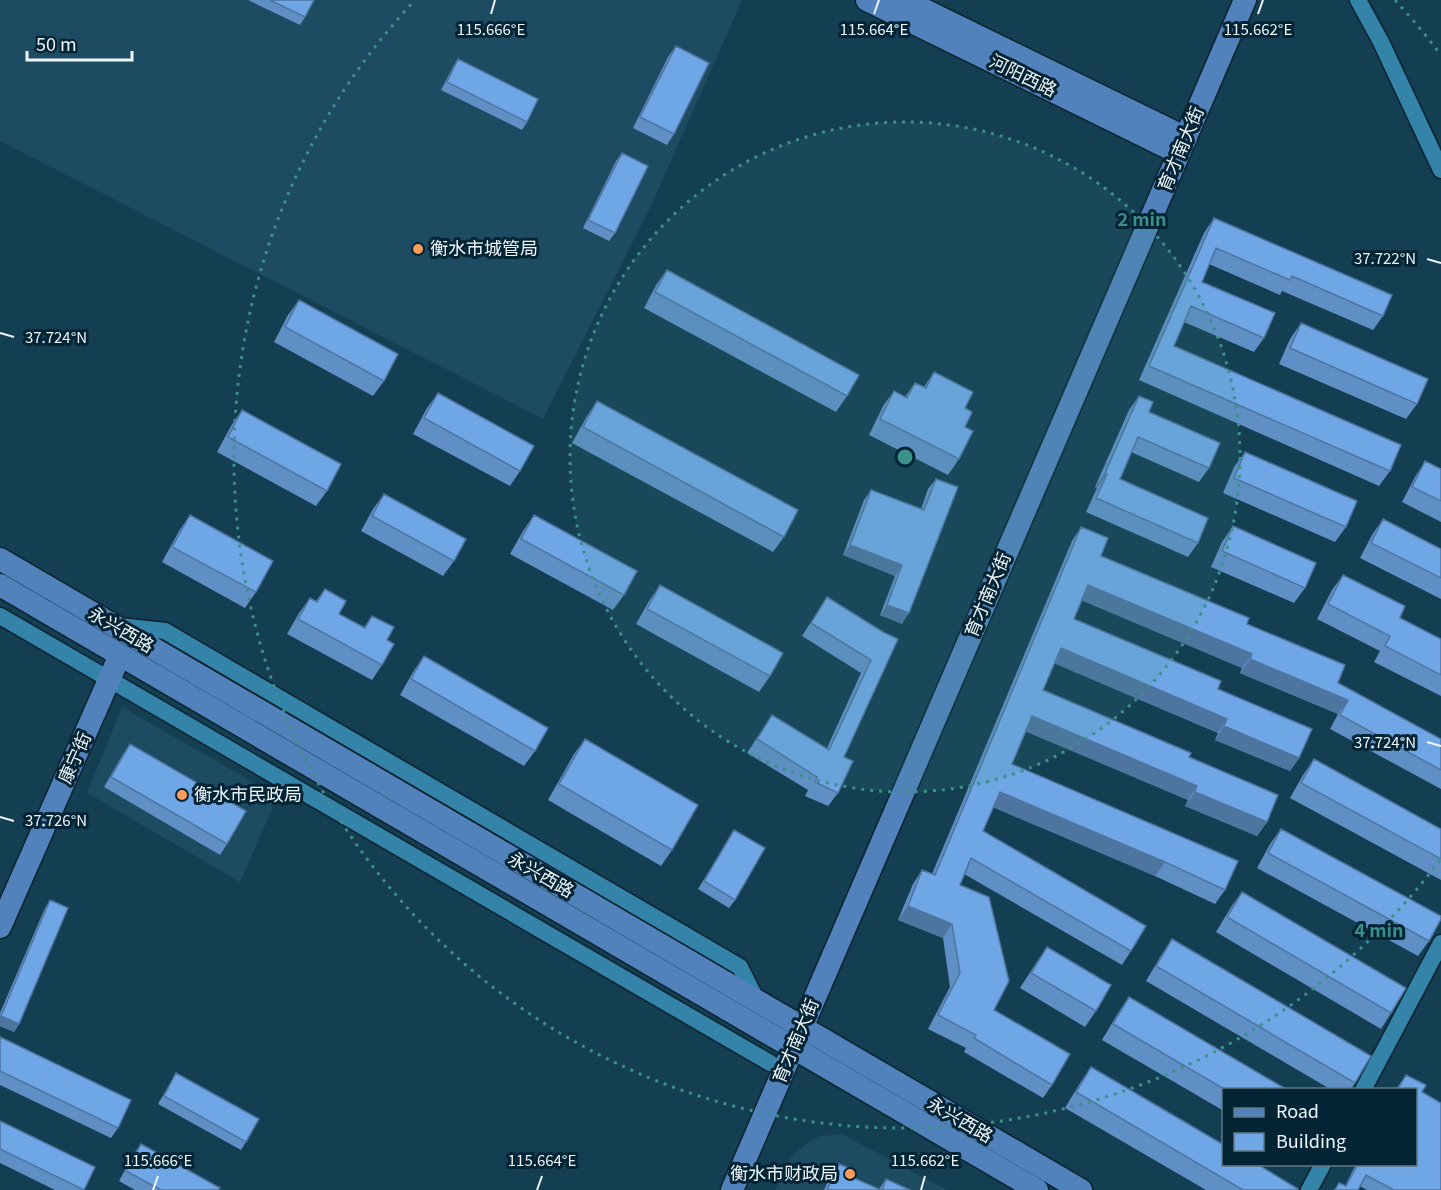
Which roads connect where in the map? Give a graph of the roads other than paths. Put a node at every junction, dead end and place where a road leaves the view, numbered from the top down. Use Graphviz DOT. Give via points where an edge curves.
graph roads {
  1 [pos="867,0"];
  2 [pos="904,0"];
  3 [pos="1228,0"];
  4 [pos="1245,0"];
  5 [pos="1358,0"];
  6 [pos="1175,142"];
  7 [pos="1441,170"];
  8 [pos="0,559"];
  9 [pos="0,585"];
  10 [pos="0,616"];
  11 [pos="120,655"];
  12 [pos="109,679"];
  13 [pos="0,927"];
  14 [pos="1441,943"];
  15 [pos="791,1034"];
  16 [pos="770,1063"];
  17 [pos="1364,1088"];
  18 [pos="1322,1166"];
  19 [pos="716,1190"];
  20 [pos="732,1190"];
  21 [pos="1037,1190"];
  22 [pos="1082,1190"];
  23 [pos="1309,1190"];
  1 -- 6 [label="main road, 河阳西路"];
  2 -- 6 [label="main road, 河阳西路"];
  3 -- 6 [label="main road, 育才南大街"];
  4 -- 6 [label="main road, 育才南大街"];
  5 -- 7 [label="street"];
  6 -- 15 [label="main road, 育才南大街"];
  8 -- 15 [label="main road, 永兴西路" via="757,1001"];
  9 -- 11 [label="main road, 永兴西路"];
  10 -- 12 [label="street"];
  11 -- 12 [label="main road, 康宁街"];
  11 -- 15 [label="main road, 永兴西路"];
  12 -- 13 [label="main road, 康宁街"];
  12 -- 16 [label="street"];
  14 -- 17 [label="street"];
  15 -- 16 [label="main road, 育才南大街"];
  15 -- 20 [label="main road, 育才南大街"];
  15 -- 21 [label="main road, 永兴西路"];
  15 -- 22 [label="main road, 永兴西路"];
  16 -- 19 [label="main road, 育才南大街"];
  18 -- 23 [label="street"];
}
